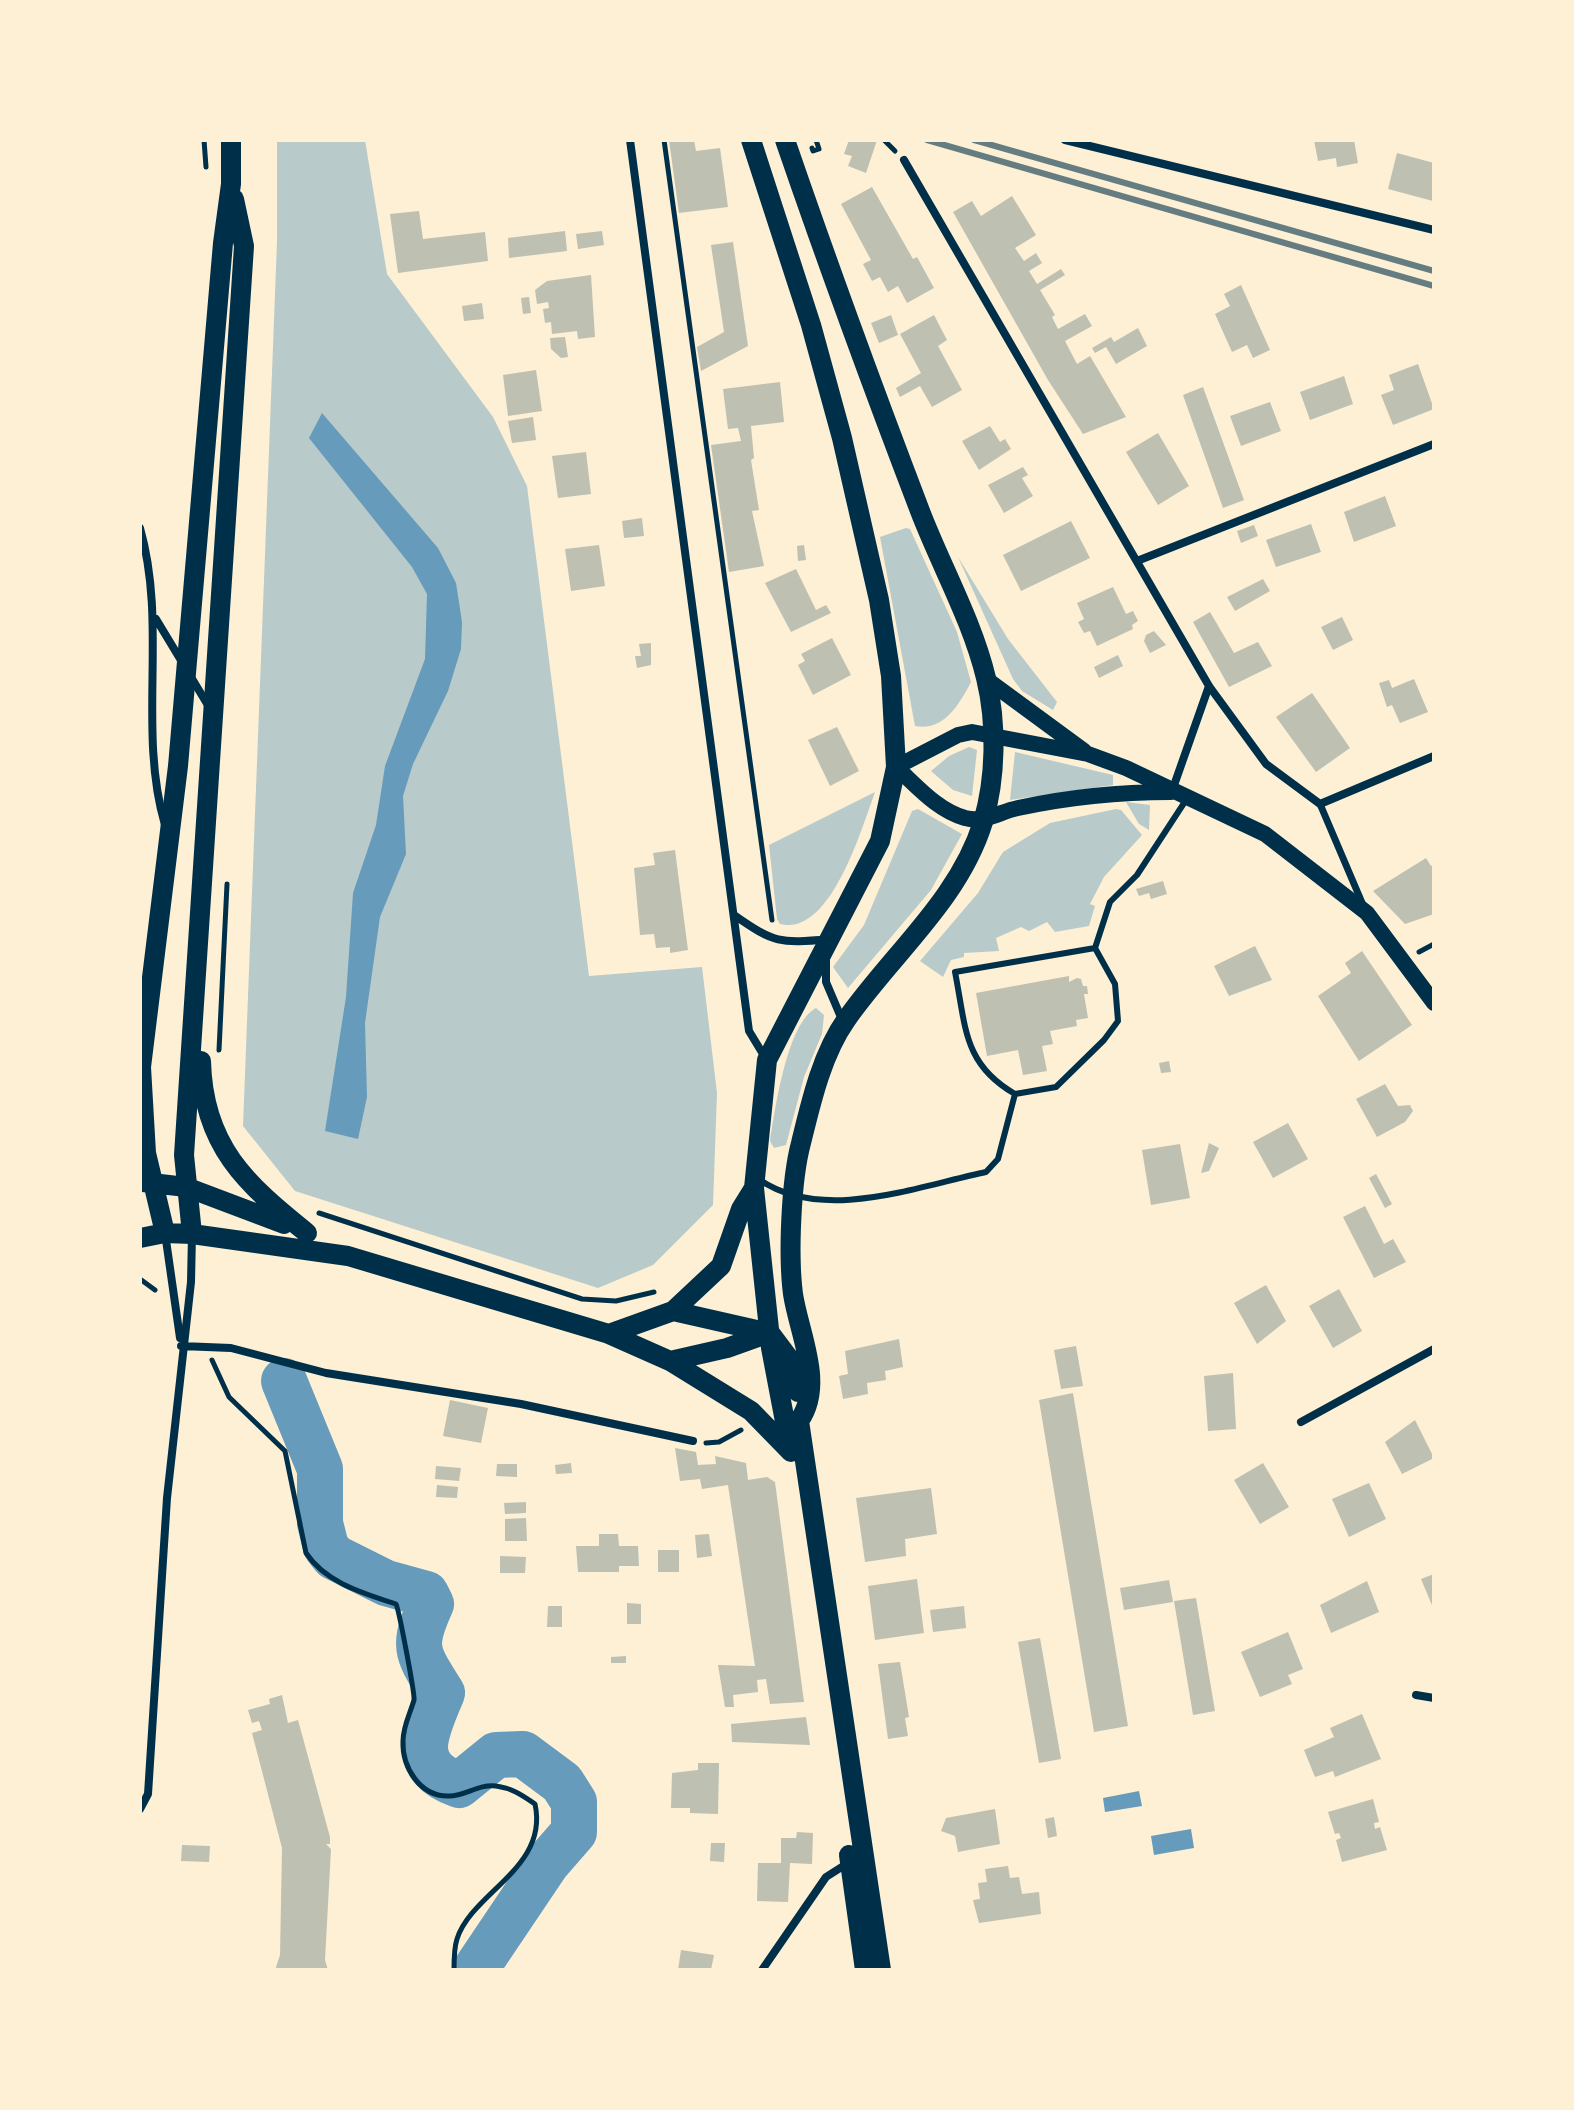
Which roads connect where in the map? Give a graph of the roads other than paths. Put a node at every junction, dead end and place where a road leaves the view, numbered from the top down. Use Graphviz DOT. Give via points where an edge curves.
graph roads {
  1 [pos="231,140"];
  2 [pos="630,140"];
  3 [pos="751,140"];
  4 [pos="785,140"];
  5 [pos="1065,140"];
  6 [pos="1092,140"];
  7 [pos="1082,144"];
  8 [pos="904,160"];
  9 [pos="231,184"];
  10 [pos="1434,230"];
  11 [pos="1434,444"];
  12 [pos="140,528"];
  13 [pos="1137,561"];
  14 [pos="155,618"];
  15 [pos="187,670"];
  16 [pos="986,679"];
  17 [pos="1209,686"];
  18 [pos="215,717"];
  19 [pos="994,734"];
  20 [pos="1088,754"];
  21 [pos="1434,756"];
  22 [pos="896,767"];
  23 [pos="1179,795"];
  24 [pos="1320,804"];
  25 [pos="983,820"];
  26 [pos="170,845"];
  27 [pos="1367,913"];
  28 [pos="734,915"];
  29 [pos="829,938"];
  30 [pos="1095,948"];
  31 [pos="200,949"];
  32 [pos="1434,1003"];
  33 [pos="844,1023"];
  34 [pos="767,1060"];
  35 [pos="141,1068"];
  36 [pos="1015,1094"];
  37 [pos="147,1182"];
  38 [pos="754,1182"];
  39 [pos="186,1187"];
  40 [pos="793,1194"];
  41 [pos="165,1233"];
  42 [pos="307,1233"];
  43 [pos="192,1234"];
  44 [pos="140,1238"];
  45 [pos="348,1256"];
  46 [pos="793,1294"];
  47 [pos="673,1311"];
  48 [pos="770,1333"];
  49 [pos="609,1334"];
  50 [pos="181,1346"];
  51 [pos="1434,1349"];
  52 [pos="670,1361"];
  53 [pos="799,1421"];
  54 [pos="1301,1422"];
  55 [pos="693,1441"];
  56 [pos="791,1452"];
  57 [pos="1416,1695"];
  58 [pos="1434,1698"];
  59 [pos="140,1809"];
  60 [pos="856,1862"];
  61 [pos="764,1968"];
  62 [pos="865,1970"];
  63 [pos="881,1970"];
  1 -- 9 [label="main road"];
  2 -- 28 [label="street"];
  3 -- 22 [label="main road" via="842,438 879,600 891,676"];
  4 -- 16 [label="main road" via="844,313"];
  5 -- 7 [label="street"];
  6 -- 7 [label="street"];
  7 -- 10 [label="street"];
  8 -- 13 [label="street"];
  9 -- 15 [label="main road"];
  9 -- 18 [label="main road" via="244,246"];
  11 -- 13 [label="street"];
  12 -- 14 [label="street"];
  13 -- 17 [label="street"];
  14 -- 15 [label="street"];
  14 -- 26 [label="street" via="154,789"];
  15 -- 18 [label="street"];
  15 -- 26 [label="main road"];
  16 -- 19 [label="main road"];
  16 -- 20 [label="main road"];
  17 -- 23 [label="street"];
  17 -- 24 [label="street" via="1266,764"];
  18 -- 31 [label="main road"];
  19 -- 20 [label="main road"];
  19 -- 22 [label="main road" via="958,735"];
  19 -- 25 [label="main road"];
  20 -- 23 [label="main road"];
  21 -- 24 [label="street"];
  22 -- 25 [label="main road" via="936,803"];
  22 -- 29 [label="main road" via="880,841"];
  23 -- 25 [label="main road" via="1123,792 1017,808"];
  23 -- 27 [label="main road" via="1265,834"];
  23 -- 30 [label="lane" via="1137,875 1110,902"];
  24 -- 27 [label="street"];
  25 -- 33 [label="main road" via="965,868 937,909"];
  26 -- 35 [label="main road"];
  27 -- 32 [label="main road"];
  28 -- 29 [label="street" via="775,941"];
  28 -- 34 [label="street" via="749,1031"];
  29 -- 33 [label="street" via="826,982"];
  29 -- 34 [label="main road"];
  30 -- 36 [label="lane" via="1115,984 1118,1021 1056,1087"];
  30 -- 36 [label="lane" via="955,972 972,1052 990,1080"];
  31 -- 39 [label="main road" via="190,1049"];
  31 -- 42 [label="main road" via="202,1084 212,1125 228,1160"];
  33 -- 40 [label="main road" via="825,1061 799,1146"];
  34 -- 38 [label="main road"];
  35 -- 37 [label="main road"];
  36 -- 40 [label="lane" via="998,1159 986,1172 862,1197 823,1200"];
  37 -- 39 [label="main road"];
  37 -- 41 [label="main road"];
  38 -- 40 [label="lane"];
  38 -- 47 [label="main road" via="721,1266"];
  38 -- 48 [label="main road"];
  39 -- 42 [label="main road"];
  39 -- 43 [label="main road"];
  40 -- 46 [label="main road"];
  41 -- 43 [label="main road"];
  41 -- 44 [label="main road"];
  41 -- 50 [label="street"];
  42 -- 45 [label="main road"];
  43 -- 45 [label="main road"];
  43 -- 50 [label="street"];
  45 -- 49 [label="main road"];
  46 -- 48 [label="main road"];
  46 -- 53 [label="main road" via="808,1355 808,1408"];
  47 -- 48 [label="main road"];
  47 -- 49 [label="main road"];
  48 -- 52 [label="main road"];
  48 -- 53 [label="main road" via="794,1365"];
  48 -- 56 [label="main road"];
  49 -- 52 [label="main road"];
  50 -- 55 [label="street" via="231,1348 326,1373 521,1404"];
  50 -- 59 [label="street" via="148,1794"];
  51 -- 54 [label="street"];
  52 -- 56 [label="main road" via="759,1418"];
  53 -- 60 [label="main road"];
  56 -- 60 [label="main road"];
  57 -- 58 [label="street"];
  60 -- 61 [label="street" via="826,1877"];
  60 -- 62 [label="main road"];
  60 -- 63 [label="main road"];
}
